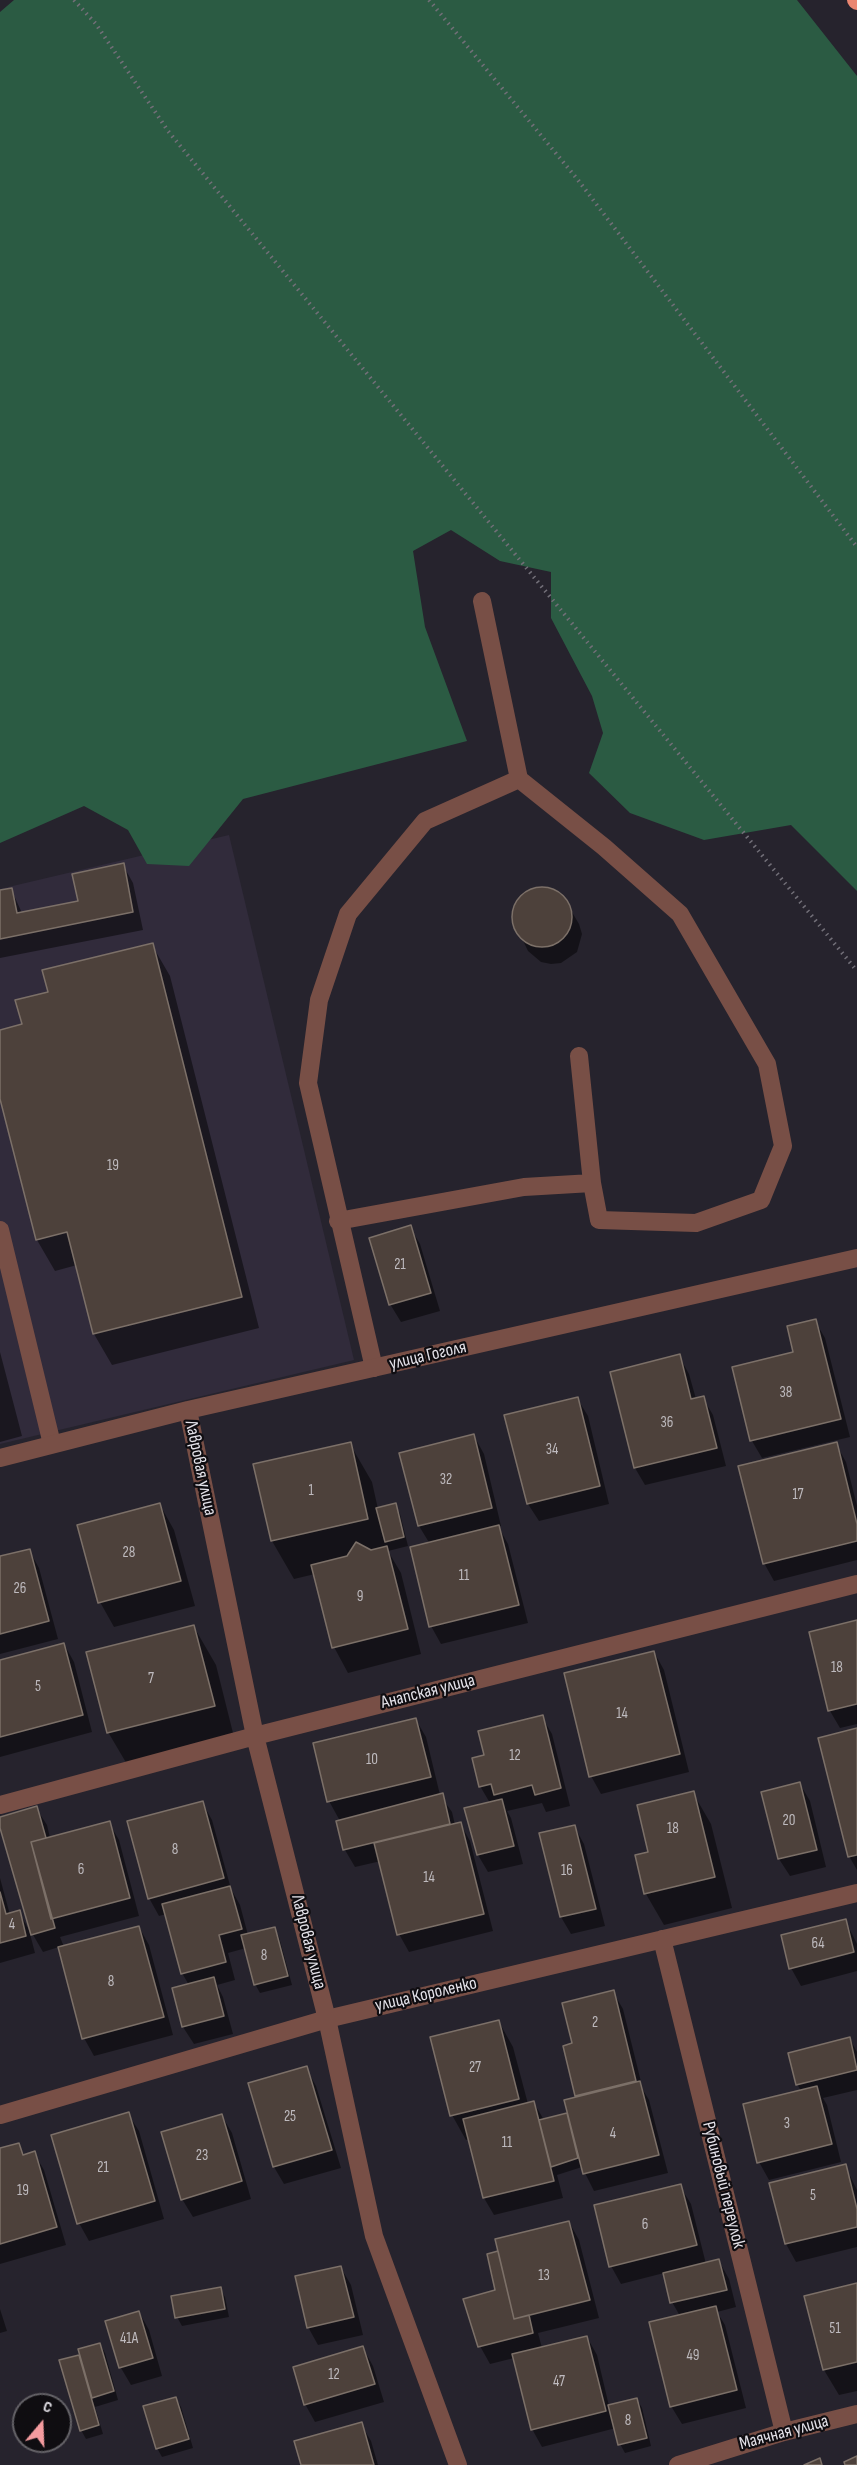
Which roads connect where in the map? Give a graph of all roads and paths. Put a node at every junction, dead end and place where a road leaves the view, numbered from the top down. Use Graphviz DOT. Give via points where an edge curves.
graph roads {
  1 [pos="74,0"];
  2 [pos="429,0"];
  3 [pos="857,547"];
  4 [pos="482,601"];
  5 [pos="519,778"];
  6 [pos="857,971"];
  7 [pos="579,1056"];
  8 [pos="592,1183"];
  9 [pos="338,1221"];
  10 [pos="0,1230"];
  11 [pos="857,1258"];
  12 [pos="374,1368"];
  13 [pos="188,1410"];
  14 [pos="52,1444"];
  15 [pos="0,1458"];
  16 [pos="857,1584"];
  17 [pos="255,1736"];
  18 [pos="0,1805"];
  19 [pos="857,1893"];
  20 [pos="662,1939"];
  21 [pos="327,2019"];
  22 [pos="0,2115"];
  23 [pos="857,2414"];
  24 [pos="784,2432"];
  25 [pos="458,2465"];
  26 [pos="678,2465"];
  1 -- 6 [label="path" via="96,24 168,132"];
  2 -- 3 [label="path" via="578,180"];
  4 -- 5 [label="street"];
  5 -- 8 [label="street" via="680,914 767,1064 783,1146 761,1200 696,1223 599,1220"];
  5 -- 9 [label="street" via="425,821 348,914 319,1000 308,1083"];
  7 -- 8 [label="street"];
  8 -- 9 [label="street" via="524,1187"];
  9 -- 12 [label="street"];
  10 -- 14 [label="street"];
  11 -- 12 [label="street, улица Гоголя"];
  12 -- 13 [label="street, улица Гоголя"];
  13 -- 14 [label="street, улица Гоголя"];
  13 -- 17 [label="street, Лавровая улица"];
  14 -- 15 [label="street, улица Гоголя"];
  16 -- 17 [label="street, Анапская улица"];
  17 -- 18 [label="street, Анапская улица"];
  17 -- 21 [label="street, Лавровая улица"];
  19 -- 20 [label="street, улица Короленко"];
  20 -- 21 [label="street, улица Короленко"];
  20 -- 24 [label="street, Рубиновый переулок"];
  21 -- 22 [label="street, улица Короленко"];
  21 -- 25 [label="street, Лавровая улица" via="374,2236"];
  23 -- 24 [label="street, Маячная улица"];
  24 -- 26 [label="street, Маячная улица"];
}
